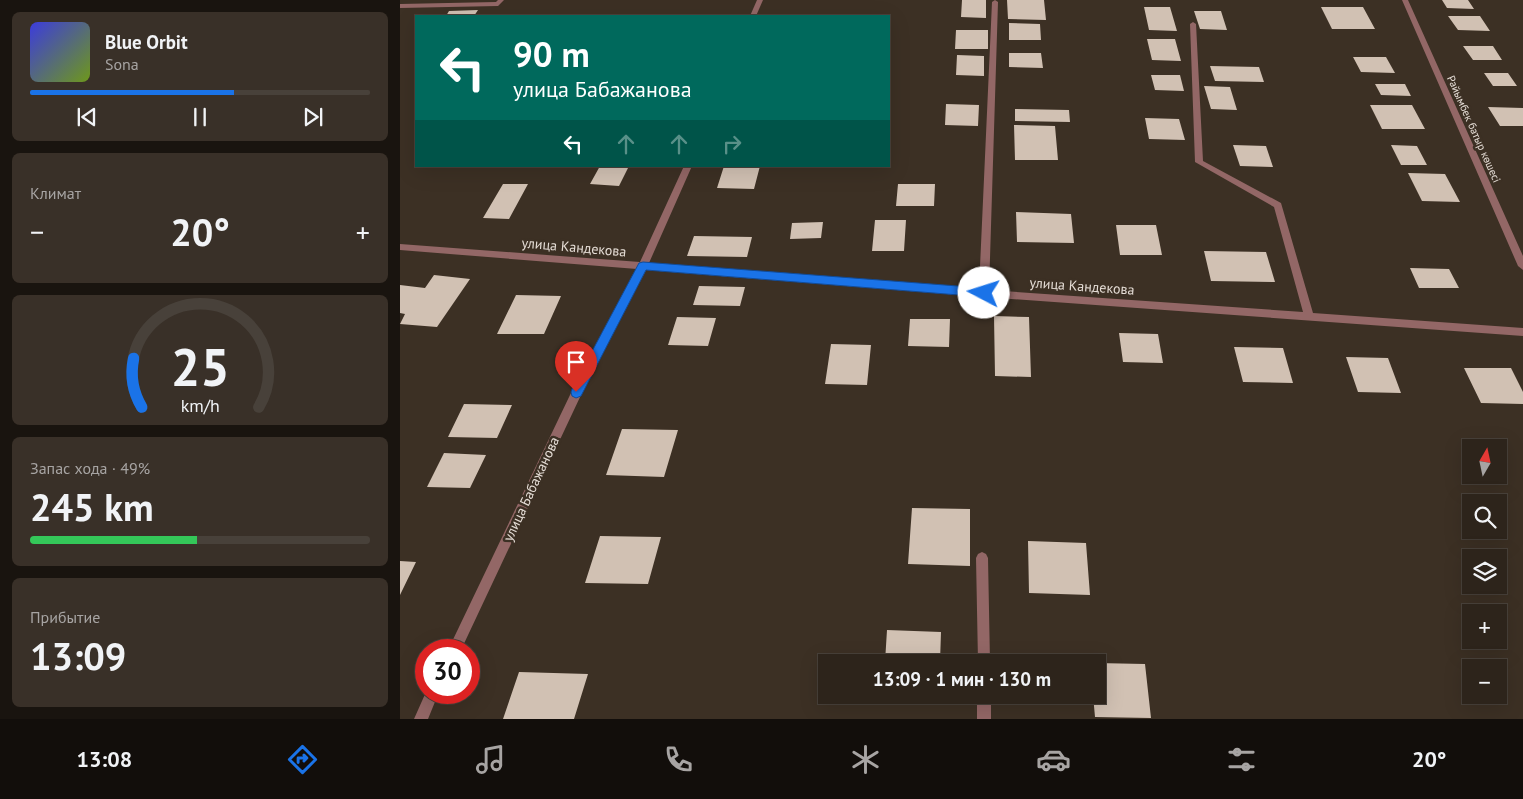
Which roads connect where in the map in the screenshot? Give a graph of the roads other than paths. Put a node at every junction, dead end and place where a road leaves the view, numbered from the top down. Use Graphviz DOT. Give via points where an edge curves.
graph roads {
  1 [pos="500,0"];
  2 [pos="760,0"];
  3 [pos="1405,0"];
  4 [pos="995,2"];
  5 [pos="400,6"];
  6 [pos="753,15"];
  7 [pos="1193,24"];
  8 [pos="688,167"];
  9 [pos="400,247"];
  10 [pos="643,266"];
  11 [pos="1523,266"];
  12 [pos="984,293"];
  13 [pos="1309,316"];
  14 [pos="1523,332"];
  15 [pos="982,558"];
  16 [pos="459,639"];
  17 [pos="984,654"];
  18 [pos="428,704"];
  19 [pos="984,704"];
  20 [pos="421,719"];
  21 [pos="984,719"];
  1 -- 5 [label="street" via="498,4"];
  2 -- 6 [label="street"];
  3 -- 11 [label="street, Райымбек батыр көшесі"];
  4 -- 12 [label="street"];
  7 -- 13 [label="street" via="1200,162 1278,205"];
  8 -- 10 [label="street, улица Бабажанова"];
  9 -- 10 [label="street, улица Кандекова"];
  10 -- 12 [label="street, улица Кандекова"];
  10 -- 16 [label="street, улица Бабажанова" via="585,375"];
  12 -- 13 [label="street, улица Кандекова"];
  13 -- 14 [label="street, улица Кандекова"];
  15 -- 17 [label="street"];
  18 -- 20 [label="street"];
  19 -- 21 [label="street"];
}
